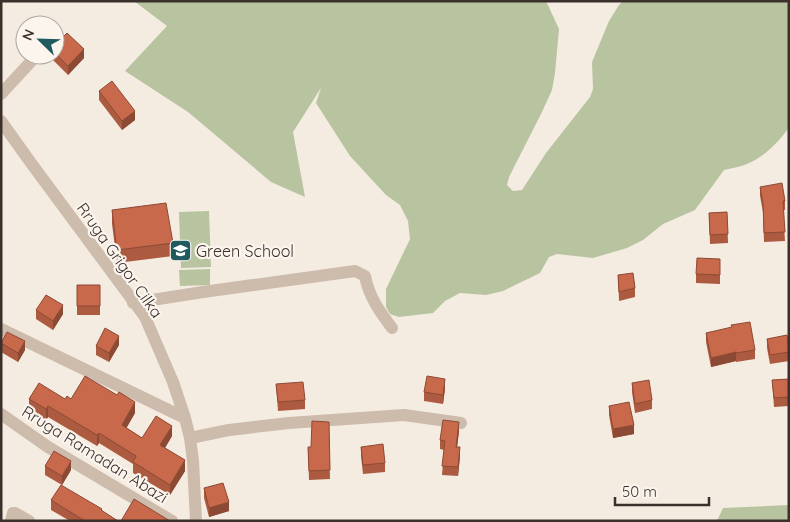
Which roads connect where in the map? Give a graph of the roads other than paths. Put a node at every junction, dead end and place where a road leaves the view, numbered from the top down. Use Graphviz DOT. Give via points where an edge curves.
graph roads {
  1 [pos="29,65"];
  2 [pos="1,94"];
  3 [pos="1,122"];
  4 [pos="133,303"];
  5 [pos="392,328"];
  6 [pos="1,329"];
  7 [pos="1,414"];
  8 [pos="185,418"];
  9 [pos="462,422"];
  10 [pos="190,438"];
  11 [pos="11,521"];
  12 [pos="29,521"];
  13 [pos="172,521"];
  14 [pos="196,521"];
  1 -- 2 [label="street"];
  3 -- 4 [label="street, Rruga Grigor Cilka"];
  4 -- 5 [label="street" via="355,271 364,276 370,296"];
  4 -- 8 [label="street, Rruga Grigor Cilka" via="145,317"];
  6 -- 8 [label="street"];
  7 -- 13 [label="street, Rruga Ramadan Abazi" via="48,447"];
  8 -- 10 [label="street, Rruga Grigor Cilka"];
  9 -- 10 [label="street" via="404,415 289,423"];
  10 -- 14 [label="street, Rruga Grigor Cilka"];
  11 -- 12 [label="street" via="15,513"];
}
